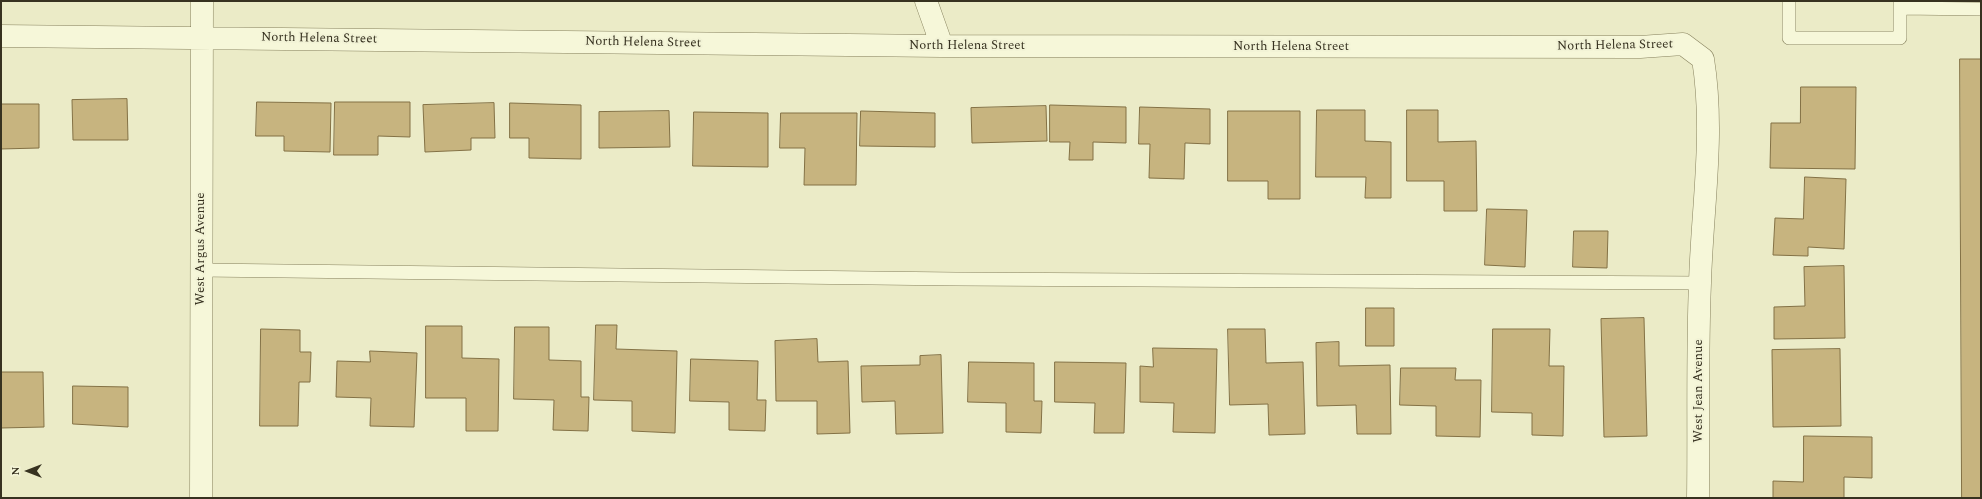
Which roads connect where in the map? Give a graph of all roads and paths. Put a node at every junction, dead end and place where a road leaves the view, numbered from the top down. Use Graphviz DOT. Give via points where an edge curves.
graph roads {
  1 [pos="202,1"];
  2 [pos="926,1"];
  3 [pos="1789,1"];
  4 [pos="1900,5"];
  5 [pos="1981,9"];
  6 [pos="1,36"];
  7 [pos="201,38"];
  8 [pos="942,46"];
  9 [pos="201,270"];
  10 [pos="1700,283"];
  11 [pos="201,498"];
  12 [pos="1698,498"];
  1 -- 7 [label="street, West Argus Avenue"];
  2 -- 8 [label="street"];
  3 -- 4 [label="lane" via="1789,38 1900,38"];
  4 -- 5 [label="lane"];
  6 -- 7 [label="street, North Helena Street"];
  7 -- 8 [label="street, North Helena Street"];
  7 -- 9 [label="street, West Argus Avenue"];
  8 -- 10 [label="street, North Helena Street" via="1640,48 1683,44 1703,59 1708,90"];
  9 -- 10 [label="lane" via="964,279"];
  9 -- 11 [label="street, West Argus Avenue"];
  10 -- 12 [label="street, West Jean Avenue"];
}
